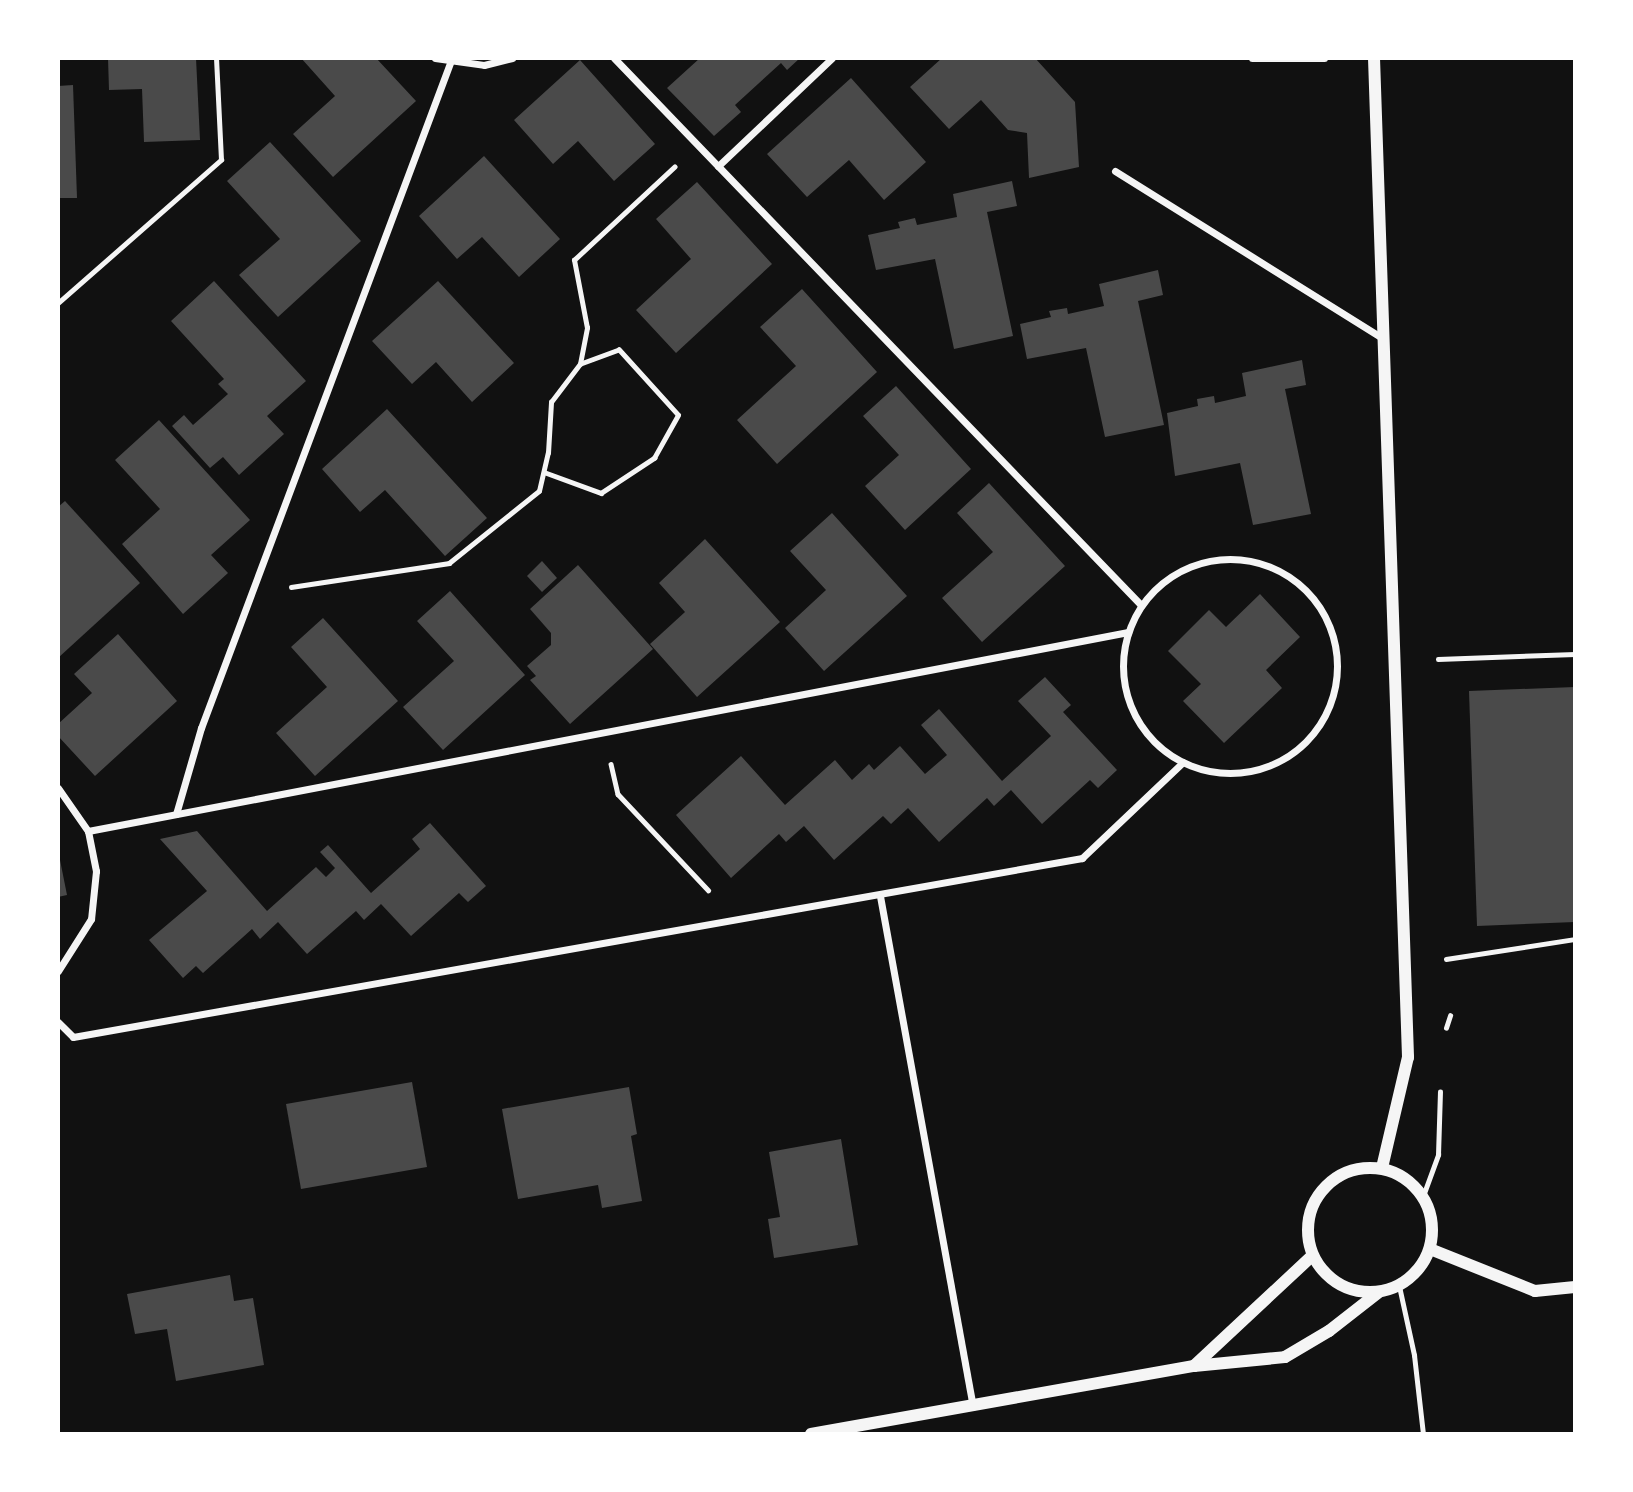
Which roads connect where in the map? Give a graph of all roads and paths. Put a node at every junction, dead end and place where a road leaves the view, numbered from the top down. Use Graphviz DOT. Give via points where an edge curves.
graph roads {
  1 [pos="216,58"];
  2 [pos="435,58"];
  3 [pos="512,58"];
  4 [pos="614,58"];
  5 [pos="832,58"];
  6 [pos="1252,58"];
  7 [pos="1324,58"];
  8 [pos="1374,58"];
  9 [pos="450,63"];
  10 [pos="698,145"];
  11 [pos="718,166"];
  12 [pos="1115,171"];
  13 [pos="58,303"];
  14 [pos="1384,339"];
  15 [pos="580,364"];
  16 [pos="544,472"];
  17 [pos="252,593"];
  18 [pos="1141,605"];
  19 [pos="1128,632"];
  20 [pos="1575,654"];
  21 [pos="1438,659"];
  22 [pos="635,724"];
  23 [pos="1183,762"];
  24 [pos="58,788"];
  25 [pos="176,814"];
  26 [pos="88,831"];
  27 [pos="880,896"];
  28 [pos="743,921"];
  29 [pos="1575,939"];
  30 [pos="1446,959"];
  31 [pos="58,971"];
  32 [pos="1450,1016"];
  33 [pos="58,1022"];
  34 [pos="1442,1041"];
  35 [pos="1439,1078"];
  36 [pos="1382,1168"];
  37 [pos="1423,1196"];
  38 [pos="1430,1249"];
  39 [pos="1312,1256"];
  40 [pos="1399,1286"];
  41 [pos="1575,1287"];
  42 [pos="1379,1292"];
  43 [pos="1194,1366"];
  44 [pos="973,1407"];
  45 [pos="811,1434"];
  46 [pos="1423,1434"];
  1 -- 13 [label="path" via="220,160"];
  2 -- 9 [label="street"];
  3 -- 9 [label="street" via="484,65"];
  4 -- 10 [label="street"];
  5 -- 11 [label="street"];
  6 -- 7 [label="street"];
  8 -- 14 [label="street"];
  9 -- 17 [label="street"];
  10 -- 11 [label="street"];
  10 -- 15 [label="path" via="574,260 587,328"];
  11 -- 18 [label="street"];
  12 -- 14 [label="street"];
  14 -- 36 [label="street" via="1408,1057"];
  15 -- 16 [label="path" via="551,402"];
  15 -- 16 [label="path" via="619,350 678,415 654,458 601,493"];
  16 -- 17 [label="path" via="540,491 449,563"];
  17 -- 25 [label="street" via="201,728"];
  18 -- 19 [label="street"];
  18 -- 23 [label="street" via="1164,581 1183,570 1225,558 1258,562 1287,575 1312,597 1329,625 1337,657 1335,689 1323,719 1304,745 1277,762 1245,772 1213,772"];
  19 -- 22 [label="street"];
  19 -- 23 [label="street" via="1123,662 1126,692 1138,721 1158,744"];
  20 -- 21 [label="path"];
  22 -- 25 [label="street"];
  22 -- 28 [label="path" via="611,763 618,794"];
  23 -- 27 [label="street" via="1082,858"];
  24 -- 26 [label="street"];
  25 -- 26 [label="street"];
  26 -- 31 [label="street" via="96,870 91,919"];
  27 -- 28 [label="street"];
  27 -- 44 [label="street"];
  28 -- 33 [label="street" via="73,1037"];
  29 -- 30 [label="path"];
  32 -- 34 [label="path"];
  35 -- 37 [label="path" via="1438,1155"];
  36 -- 37 [label="street" via="1408,1181"];
  36 -- 39 [label="street" via="1349,1170 1316,1196 1308,1236"];
  37 -- 38 [label="street" via="1431,1216"];
  38 -- 40 [label="street" via="1415,1273"];
  38 -- 41 [label="street" via="1535,1291"];
  39 -- 42 [label="street" via="1322,1270 1352,1292"];
  39 -- 43 [label="street"];
  40 -- 42 [label="street"];
  40 -- 46 [label="lane" via="1414,1355"];
  42 -- 43 [label="street" via="1329,1331 1285,1357"];
  43 -- 44 [label="street"];
  44 -- 45 [label="street"];
}
